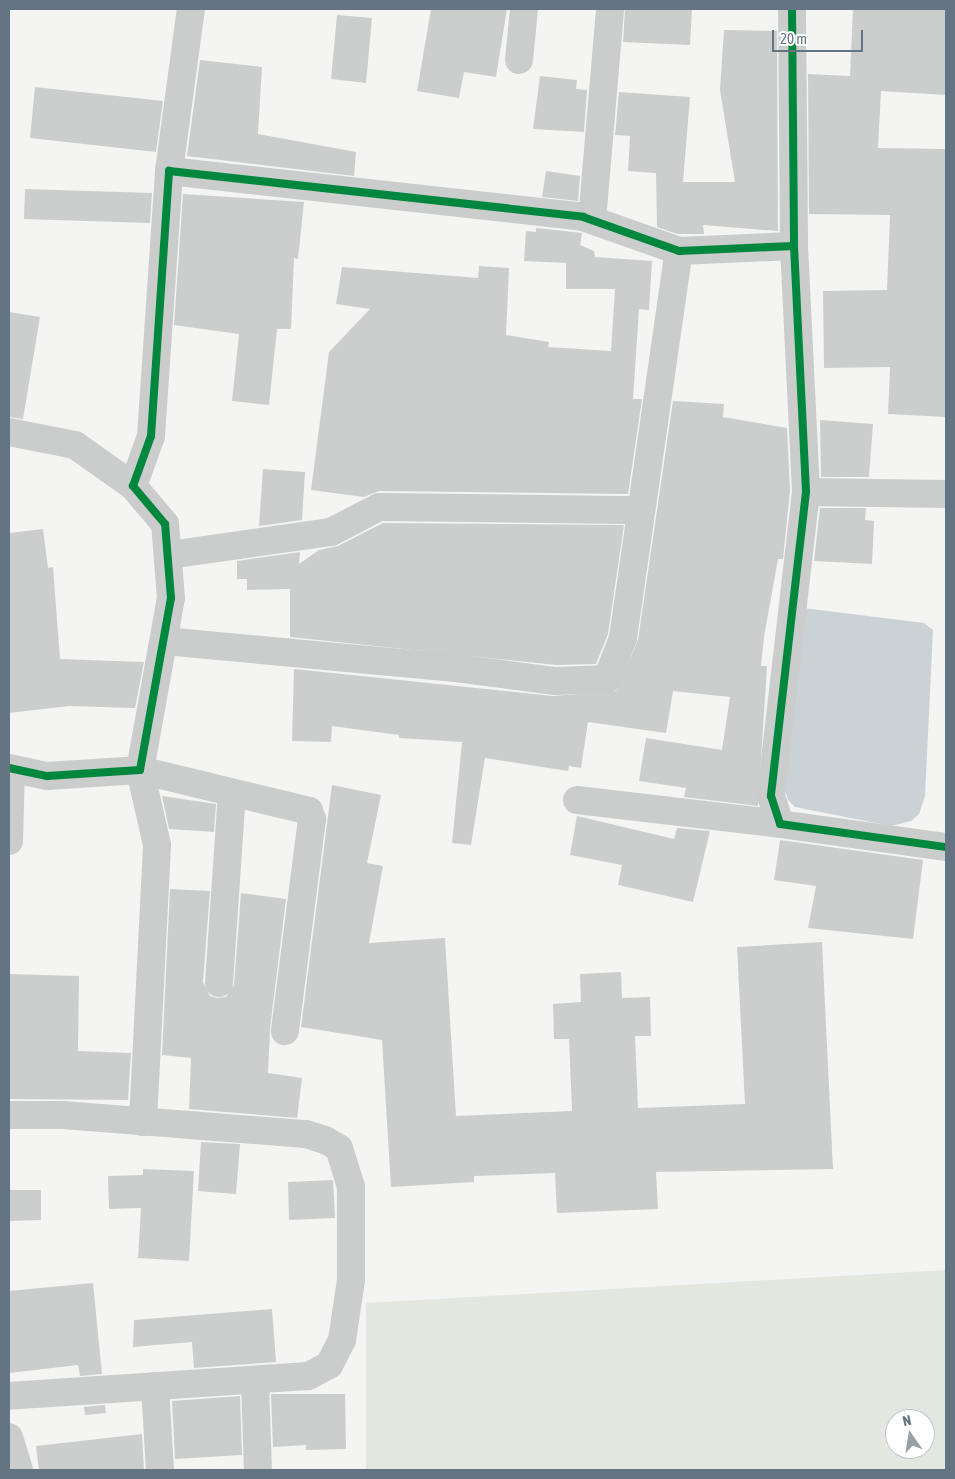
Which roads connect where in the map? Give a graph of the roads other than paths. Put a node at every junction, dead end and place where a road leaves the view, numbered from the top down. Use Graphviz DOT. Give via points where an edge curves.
graph roads {
  1 [pos="191,9"];
  2 [pos="524,9"];
  3 [pos="610,9"];
  4 [pos="792,9"];
  5 [pos="519,60"];
  6 [pos="169,172"];
  7 [pos="592,220"];
  8 [pos="794,246"];
  9 [pos="679,251"];
  10 [pos="9,432"];
  11 [pos="133,486"];
  12 [pos="806,492"];
  13 [pos="946,494"];
  14 [pos="642,510"];
  15 [pos="169,555"];
  16 [pos="164,641"];
  17 [pos="10,769"];
  18 [pos="140,770"];
  19 [pos="232,792"];
  20 [pos="577,800"];
  21 [pos="780,824"];
  22 [pos="9,841"];
  23 [pos="946,847"];
  24 [pos="219,983"];
  25 [pos="285,1031"];
  26 [pos="9,1115"];
  27 [pos="143,1122"];
  28 [pos="255,1381"];
  29 [pos="155,1386"];
  30 [pos="9,1396"];
  31 [pos="9,1437"];
  32 [pos="19,1470"];
  33 [pos="160,1470"];
  34 [pos="258,1470"];
  1 -- 6 [label="street"];
  2 -- 5 [label="street"];
  3 -- 7 [label="street"];
  4 -- 8 [label="street"];
  6 -- 7 [label="street"];
  6 -- 11 [label="street" via="151,436"];
  7 -- 9 [label="street"];
  8 -- 9 [label="street"];
  8 -- 12 [label="street"];
  9 -- 14 [label="street"];
  10 -- 11 [label="street" via="75,445"];
  11 -- 15 [label="street" via="165,524"];
  12 -- 13 [label="street"];
  12 -- 21 [label="street" via="771,796"];
  14 -- 15 [label="street" via="379,507 331,532"];
  14 -- 16 [label="street" via="623,638 607,679 554,681 456,668"];
  15 -- 16 [label="street" via="171,598"];
  16 -- 18 [label="street"];
  17 -- 18 [label="street" via="47,776"];
  17 -- 22 [label="street"];
  18 -- 19 [label="street"];
  18 -- 27 [label="street" via="157,845"];
  19 -- 24 [label="street"];
  19 -- 25 [label="street" via="302,808 312,819"];
  20 -- 21 [label="street"];
  21 -- 23 [label="street"];
  26 -- 27 [label="street"];
  27 -- 28 [label="street" via="306,1134 339,1148 346,1164 351,1187 351,1280 342,1340 329,1365 308,1376"];
  28 -- 29 [label="street"];
  28 -- 34 [label="street"];
  29 -- 30 [label="street"];
  29 -- 33 [label="street"];
  31 -- 32 [label="street"];
}
